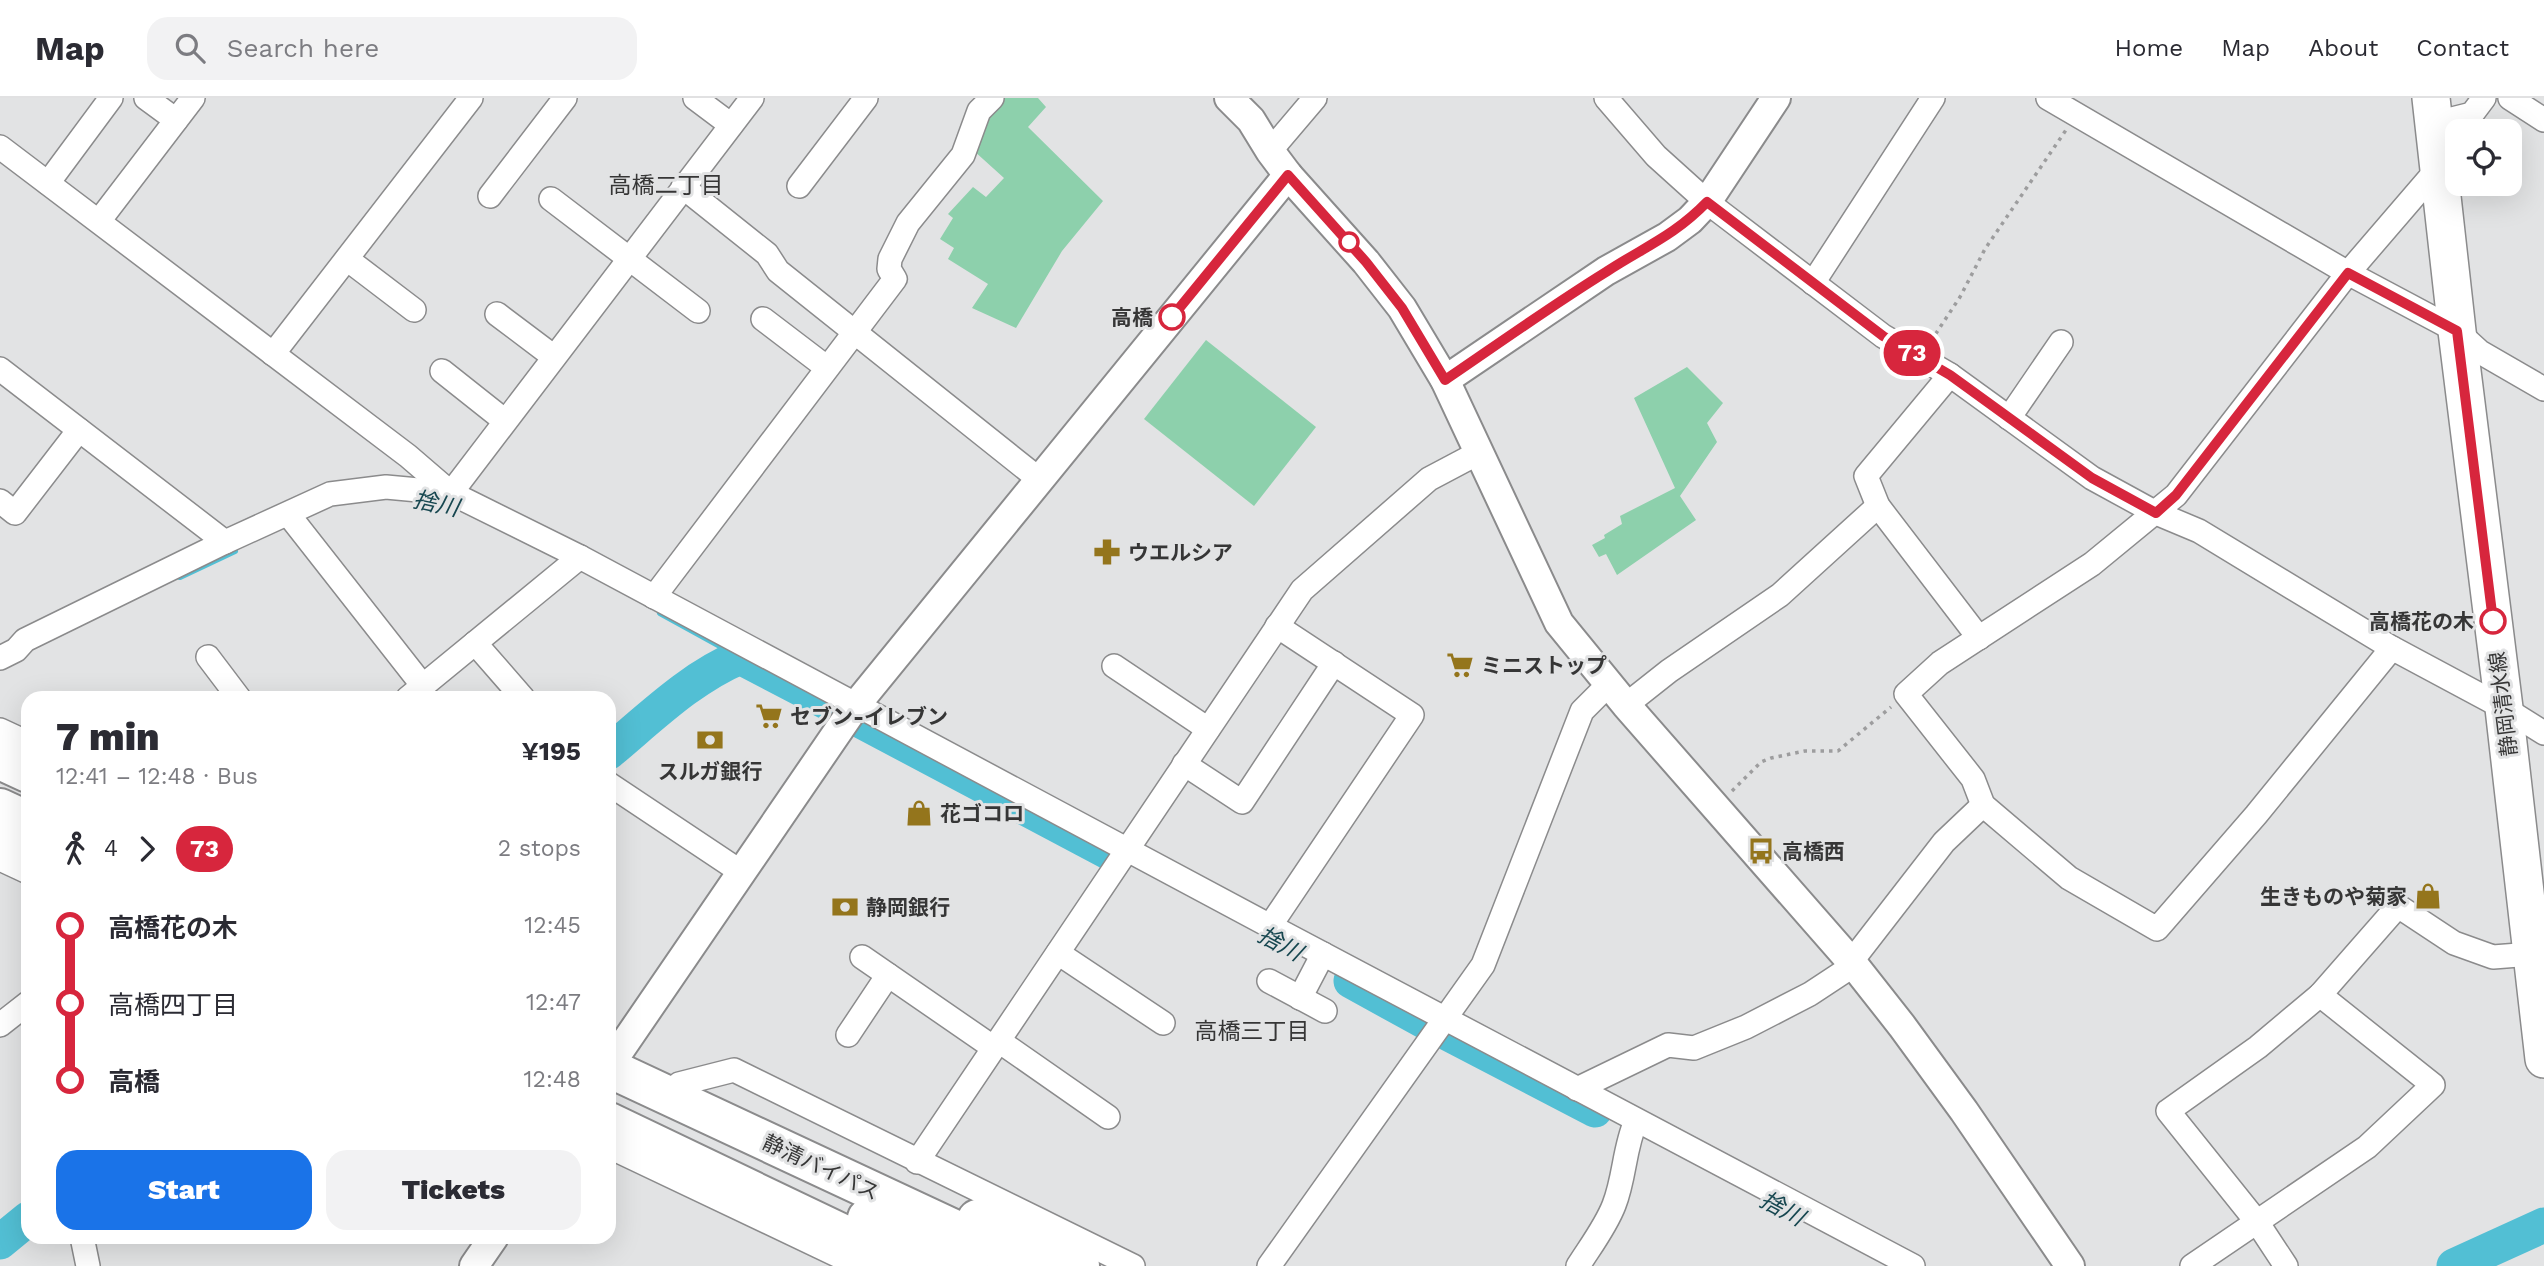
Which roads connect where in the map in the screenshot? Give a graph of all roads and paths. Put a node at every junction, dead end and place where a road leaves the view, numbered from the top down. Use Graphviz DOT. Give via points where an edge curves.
graph roads {
  1 [pos="111,98"];
  2 [pos="146,98"];
  3 [pos="193,98"];
  4 [pos="471,98"];
  5 [pos="565,98"];
  6 [pos="695,98"];
  7 [pos="752,98"];
  8 [pos="866,98"];
  9 [pos="992,98"];
  10 [pos="1229,98"];
  11 [pos="1315,98"];
  12 [pos="1606,98"];
  13 [pos="1776,98"];
  14 [pos="1933,98"];
  15 [pos="2049,98"];
  16 [pos="2484,98"];
  17 [pos="2510,98"];
  18 [pos="2444,105"];
  19 [pos="1253,109"];
  20 [pos="2077,114"];
  21 [pos="176,120"];
  22 [pos="2544,120"];
  23 [pos="731,125"];
  24 [pos="0,147"];
  25 [pos="1270,151"];
  26 [pos="1288,175"];
  27 [pos="2445,177"];
  28 [pos="48,183"];
  29 [pos="799,186"];
  30 [pos="683,187"];
  31 [pos="490,196"];
  32 [pos="2454,196"];
  33 [pos="551,199"];
  34 [pos="1707,202"];
  35 [pos="99,221"];
  36 [pos="629,258"];
  37 [pos="347,259"];
  38 [pos="2348,273"];
  39 [pos="1813,283"];
  40 [pos="414,310"];
  41 [pos="698,311"];
  42 [pos="497,314"];
  43 [pos="763,319"];
  44 [pos="853,331"];
  45 [pos="2468,341"];
  46 [pos="2061,342"];
  47 [pos="274,354"];
  48 [pos="554,357"];
  49 [pos="1920,358"];
  50 [pos="826,368"];
  51 [pos="0,369"];
  52 [pos="442,372"];
  53 [pos="1950,375"];
  54 [pos="1445,380"];
  55 [pos="2544,389"];
  56 [pos="2009,418"];
  57 [pos="505,421"];
  58 [pos="79,430"];
  59 [pos="1480,452"];
  60 [pos="1040,480"];
  61 [pos="451,493"];
  62 [pos="0,502"];
  63 [pos="1878,506"];
  64 [pos="2156,513"];
  65 [pos="288,514"];
  66 [pos="225,542"];
  67 [pos="580,556"];
  68 [pos="654,597"];
  69 [pos="1278,626"];
  70 [pos="1979,638"];
  71 [pos="475,643"];
  72 [pos="2392,648"];
  73 [pos="208,657"];
  74 [pos="0,658"];
  75 [pos="1334,663"];
  76 [pos="1114,667"];
  77 [pos="234,691"];
  78 [pos="415,691"];
  79 [pos="417,691"];
  80 [pos="517,691"];
  81 [pos="1906,694"];
  82 [pos="1617,695"];
  83 [pos="856,705"];
  84 [pos="2524,720"];
  85 [pos="1208,729"];
  86 [pos="0,730"];
  87 [pos="21,740"];
  88 [pos="0,760"];
  89 [pos="1184,764"];
  90 [pos="21,770"];
  91 [pos="0,781"];
  92 [pos="616,789"];
  93 [pos="21,791"];
  94 [pos="1983,805"];
  95 [pos="1716,807"];
  96 [pos="0,808"];
  97 [pos="21,818"];
  98 [pos="0,831"];
  99 [pos="21,842"];
  100 [pos="1127,849"];
  101 [pos="0,859"];
  102 [pos="21,869"];
  103 [pos="741,872"];
  104 [pos="2544,898"];
  105 [pos="1270,926"];
  106 [pos="1058,953"];
  107 [pos="2532,954"];
  108 [pos="862,957"];
  109 [pos="1318,963"];
  110 [pos="1853,964"];
  111 [pos="888,975"];
  112 [pos="1269,981"];
  113 [pos="2320,995"];
  114 [pos="1300,998"];
  115 [pos="21,1008"];
  116 [pos="1325,1011"];
  117 [pos="1447,1019"];
  118 [pos="1163,1023"];
  119 [pos="0,1025"];
  120 [pos="848,1035"];
  121 [pos="996,1045"];
  122 [pos="616,1053"];
  123 [pos="2544,1059"];
  124 [pos="616,1062"];
  125 [pos="616,1062"];
  126 [pos="678,1084"];
  127 [pos="1577,1089"];
  128 [pos="616,1099"];
  129 [pos="1108,1117"];
  130 [pos="1636,1121"];
  131 [pos="616,1137"];
  132 [pos="917,1162"];
  133 [pos="714,1184"];
  134 [pos="2257,1222"];
  135 [pos="83,1244"];
  136 [pos="489,1244"];
  137 [pos="853,1265"];
  138 [pos="88,1266"];
  139 [pos="474,1266"];
  140 [pos="910,1266"];
  141 [pos="969,1266"];
  142 [pos="1033,1266"];
  143 [pos="1080,1266"];
  144 [pos="1133,1266"];
  145 [pos="1269,1266"];
  146 [pos="1578,1266"];
  147 [pos="1913,1266"];
  148 [pos="2070,1266"];
  149 [pos="2192,1266"];
  150 [pos="2286,1266"];
  1 -- 28 [label="street"];
  2 -- 21 [label="street"];
  3 -- 21 [label="street"];
  4 -- 37 [label="street"];
  5 -- 31 [label="street"];
  6 -- 23 [label="street"];
  7 -- 23 [label="street"];
  8 -- 29 [label="street"];
  9 -- 44 [label="street" via="978,111 963,155 908,223 890,259 895,279"];
  10 -- 19 [label="street"];
  11 -- 25 [label="street"];
  12 -- 34 [label="street" via="1656,156"];
  13 -- 34 [label="street"];
  14 -- 39 [label="street"];
  15 -- 20 [label="street"];
  16 -- 18 [label="street" via="2472,114"];
  17 -- 22 [label="street"];
  19 -- 25 [label="street"];
  20 -- 38 [label="street"];
  20 -- 49 [label="path" via="1985,250"];
  21 -- 35 [label="street"];
  23 -- 30 [label="street"];
  24 -- 28 [label="street"];
  25 -- 26 [label="street"];
  26 -- 54 [label="street" via="1402,308"];
  26 -- 60 [label="street"];
  27 -- 38 [label="street"];
  28 -- 35 [label="street"];
  30 -- 36 [label="street"];
  30 -- 44 [label="street"];
  32 -- 45 [label="main road, 静岡清水線"];
  33 -- 36 [label="street"];
  34 -- 39 [label="street"];
  34 -- 54 [label="street" via="1667,237 1606,271"];
  35 -- 47 [label="street"];
  36 -- 41 [label="street"];
  36 -- 48 [label="street"];
  37 -- 40 [label="street"];
  37 -- 47 [label="street"];
  38 -- 45 [label="street"];
  38 -- 64 [label="street" via="2176,495"];
  39 -- 49 [label="street"];
  42 -- 48 [label="street"];
  43 -- 50 [label="street"];
  44 -- 50 [label="street"];
  44 -- 60 [label="street"];
  45 -- 55 [label="street"];
  45 -- 84 [label="main road, 静岡清水線"];
  46 -- 56 [label="street"];
  47 -- 61 [label="street"];
  48 -- 57 [label="street"];
  49 -- 53 [label="street"];
  50 -- 68 [label="street"];
  51 -- 58 [label="street"];
  52 -- 57 [label="street"];
  53 -- 56 [label="street"];
  53 -- 63 [label="street" via="1866,476"];
  54 -- 59 [label="street"];
  56 -- 64 [label="street" via="2092,478"];
  57 -- 61 [label="street"];
  58 -- 62 [label="street" via="15,513"];
  58 -- 66 [label="street"];
  59 -- 69 [label="street" via="1429,479 1302,590"];
  59 -- 82 [label="street" via="1559,623"];
  60 -- 83 [label="street"];
  61 -- 65 [label="street" via="386,487 330,494"];
  61 -- 67 [label="street"];
  63 -- 70 [label="street"];
  63 -- 82 [label="street" via="1780,595 1669,671"];
  64 -- 70 [label="street" via="2092,564"];
  64 -- 72 [label="street" via="2199,531"];
  65 -- 66 [label="street"];
  65 -- 78 [label="street"];
  66 -- 74 [label="street" via="24,640"];
  67 -- 68 [label="street"];
  67 -- 71 [label="street"];
  68 -- 83 [label="street"];
  69 -- 75 [label="street"];
  69 -- 85 [label="street"];
  70 -- 81 [label="street" via="1940,663"];
  71 -- 79 [label="street"];
  71 -- 80 [label="street"];
  72 -- 84 [label="street"];
  72 -- 94 [label="street" via="2157,929 2069,878"];
  73 -- 77 [label="street"];
  75 -- 89 [label="street" via="1242,802"];
  75 -- 105 [label="street" via="1412,715"];
  76 -- 85 [label="street"];
  81 -- 94 [label="street" via="1973,779"];
  81 -- 95 [label="path" via="1838,751 1805,751 1761,762"];
  82 -- 95 [label="street"];
  82 -- 117 [label="street" via="1582,711 1483,965"];
  83 -- 100 [label="street"];
  83 -- 103 [label="street"];
  84 -- 104 [label="main road, 静岡清水線"];
  84 -- 107 [label="main road, 静岡清水線"];
  85 -- 89 [label="street"];
  86 -- 87 [label="street"];
  88 -- 90 [label="highway"];
  89 -- 100 [label="street"];
  91 -- 93 [label="highway"];
  92 -- 103 [label="street"];
  94 -- 110 [label="street" via="1944,842"];
  95 -- 110 [label="street"];
  96 -- 97 [label="highway"];
  98 -- 99 [label="highway"];
  100 -- 105 [label="street"];
  100 -- 106 [label="street"];
  101 -- 102 [label="street"];
  103 -- 122 [label="street"];
  105 -- 109 [label="street"];
  106 -- 118 [label="street"];
  106 -- 121 [label="street"];
  107 -- 113 [label="street" via="2493,957 2454,943 2398,906"];
  107 -- 123 [label="main road, 静岡清水線"];
  108 -- 111 [label="street"];
  109 -- 114 [label="street"];
  109 -- 117 [label="street"];
  110 -- 127 [label="street" via="1810,994 1746,1027 1694,1048 1668,1045"];
  110 -- 148 [label="street" via="1964,1111"];
  111 -- 120 [label="street"];
  111 -- 121 [label="street"];
  112 -- 114 [label="street"];
  113 -- 134 [label="street" via="2258,1047 2168,1111"];
  113 -- 134 [label="street" via="2433,1085 2367,1147"];
  114 -- 116 [label="street"];
  115 -- 119 [label="street"];
  117 -- 127 [label="street"];
  117 -- 145 [label="street"];
  121 -- 129 [label="street"];
  121 -- 132 [label="street"];
  124 -- 126 [label="highway"];
  125 -- 142 [label="highway, 静清バイパス"];
  126 -- 132 [label="street" via="733,1070"];
  126 -- 143 [label="highway"];
  127 -- 130 [label="street"];
  128 -- 141 [label="highway, 静清バイパス"];
  130 -- 146 [label="street" via="1614,1207"];
  130 -- 147 [label="street"];
  131 -- 133 [label="highway"];
  132 -- 144 [label="street"];
  133 -- 137 [label="street"];
  133 -- 140 [label="highway"];
  134 -- 149 [label="street"];
  134 -- 150 [label="street"];
  135 -- 138 [label="street"];
  136 -- 139 [label="street"];
}
